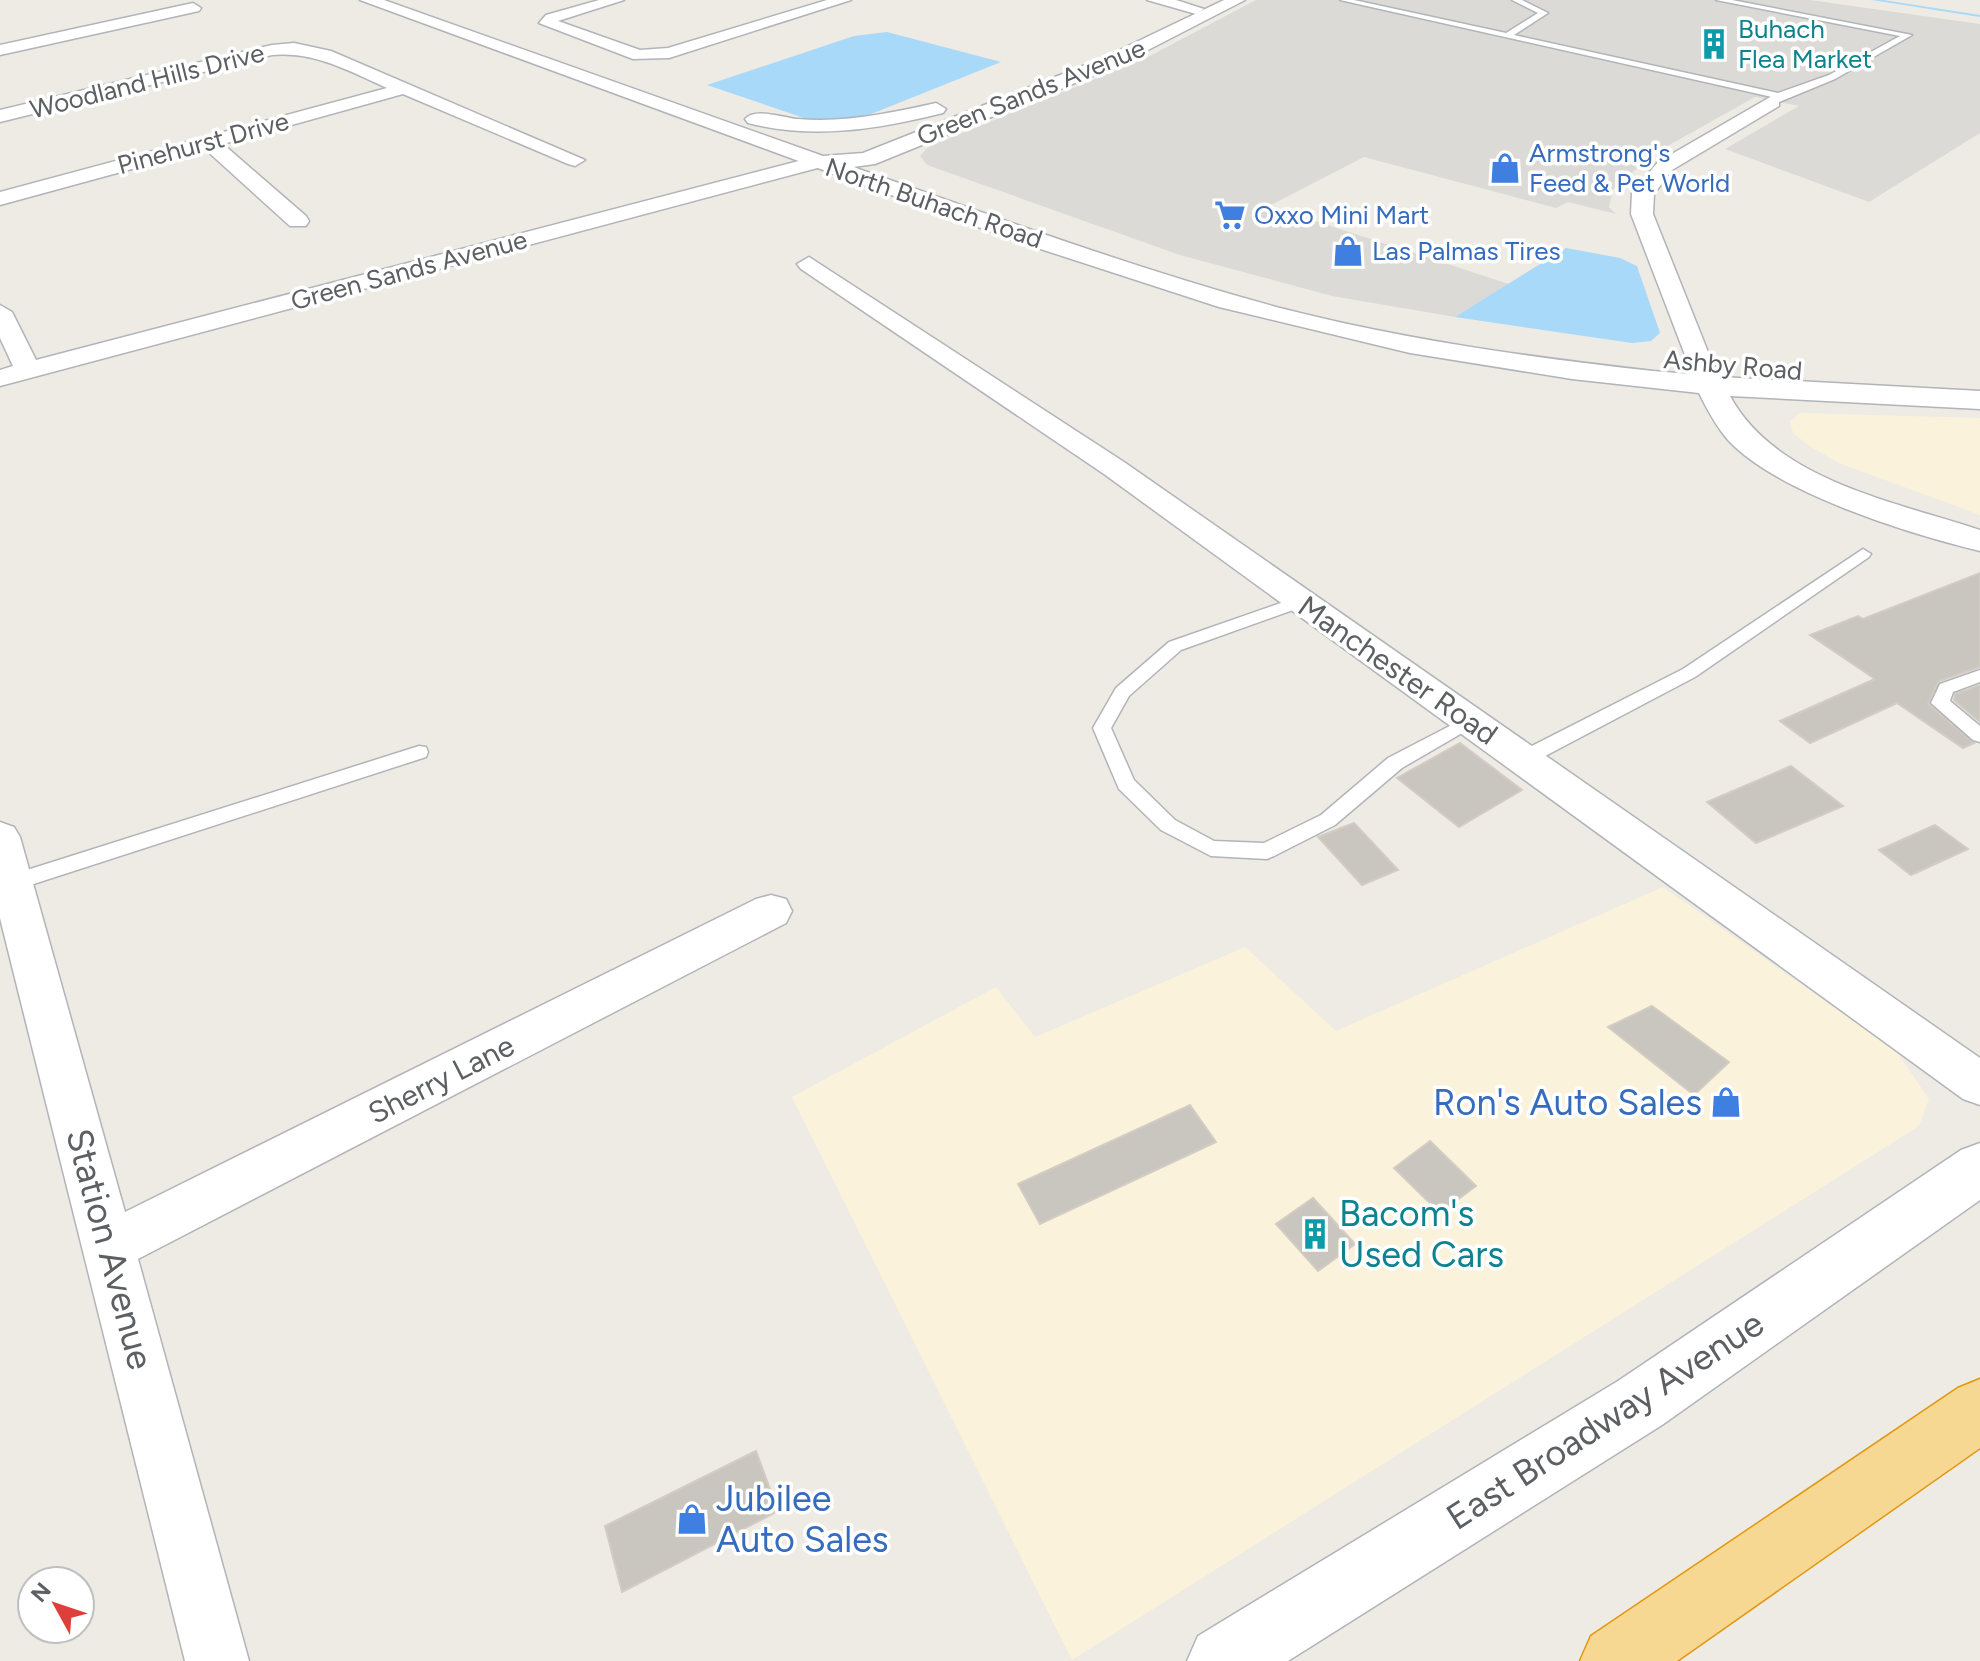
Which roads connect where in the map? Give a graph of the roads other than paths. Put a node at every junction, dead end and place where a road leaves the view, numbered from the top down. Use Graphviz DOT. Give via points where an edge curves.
graph roads {
  1 [pos="368,0"];
  2 [pos="407,0"];
  3 [pos="616,0"];
  4 [pos="843,0"];
  5 [pos="1155,0"];
  6 [pos="1219,0"];
  7 [pos="1237,0"];
  8 [pos="1344,0"];
  9 [pos="1516,0"];
  10 [pos="1720,0"];
  11 [pos="1367,2"];
  12 [pos="193,8"];
  13 [pos="1196,9"];
  14 [pos="1507,36"];
  15 [pos="0,50"];
  16 [pos="406,88"];
  17 [pos="1776,99"];
  18 [pos="946,107"];
  19 [pos="734,114"];
  20 [pos="0,116"];
  21 [pos="209,142"];
  22 [pos="829,156"];
  23 [pos="867,159"];
  24 [pos="575,160"];
  25 [pos="0,199"];
  26 [pos="298,221"];
  27 [pos="1076,253"];
  28 [pos="809,264"];
  29 [pos="1194,270"];
  30 [pos="0,312"];
  31 [pos="1488,335"];
  32 [pos="1514,362"];
  33 [pos="28,370"];
  34 [pos="1705,373"];
  35 [pos="0,378"];
  36 [pos="1980,380"];
  37 [pos="1980,400"];
  38 [pos="1980,541"];
  39 [pos="1863,554"];
  40 [pos="1301,601"];
  41 [pos="1980,676"];
  42 [pos="1472,722"];
  43 [pos="1980,736"];
  44 [pos="419,752"];
  45 [pos="1523,759"];
  46 [pos="6,860"];
  47 [pos="771,911"];
  48 [pos="1980,1084"];
  49 [pos="1980,1168"];
  50 [pos="111,1246"];
  51 [pos="1980,1410"];
  52 [pos="217,1661"];
  53 [pos="1223,1661"];
  54 [pos="1616,1661"];
  1 -- 22 [label="main road, North Buhach Road"];
  2 -- 19 [label="main road, North Buhach Road"];
  3 -- 4 [label="street" via="547,23 639,55 669,53"];
  5 -- 13 [label="street"];
  6 -- 13 [label="main road, Green Sands Avenue"];
  7 -- 23 [label="main road, Green Sands Avenue" via="1110,62"];
  8 -- 11 [label="lane"];
  9 -- 14 [label="lane" via="1544,13"];
  10 -- 17 [label="lane" via="1908,35 1832,77"];
  11 -- 14 [label="lane"];
  12 -- 15 [label="street"];
  13 -- 18 [label="main road, Green Sands Avenue"];
  14 -- 17 [label="lane"];
  16 -- 20 [label="street, Woodland Hills Drive" via="294,48"];
  16 -- 21 [label="street, Pinehurst Drive"];
  16 -- 24 [label="street"];
  17 -- 34 [label="street" via="1665,166 1643,193 1642,214"];
  18 -- 19 [label="main road" via="839,128 801,127"];
  18 -- 22 [label="main road, Green Sands Avenue"];
  19 -- 22 [label="main road, North Buhach Road"];
  21 -- 25 [label="street, Pinehurst Drive"];
  21 -- 26 [label="street"];
  22 -- 23 [label="main road, North Buhach Road"];
  22 -- 27 [label="main road, North Buhach Road"];
  22 -- 33 [label="street, Green Sands Avenue"];
  23 -- 29 [label="main road, North Buhach Road"];
  27 -- 29 [label="main road" via="1112,255 1174,272"];
  27 -- 32 [label="main road, North Buhach Road" via="1330,328"];
  28 -- 40 [label="street, Manchester Road" via="1114,468"];
  29 -- 31 [label="main road, North Buhach Road" via="1314,301"];
  30 -- 33 [label="street"];
  31 -- 34 [label="main road, Ashby Road"];
  32 -- 34 [label="main road, Ashby Road"];
  33 -- 35 [label="street, Green Sands Avenue"];
  34 -- 36 [label="main road, Ashby Road"];
  34 -- 37 [label="main road, Ashby Road"];
  34 -- 38 [label="main road" via="1739,433 1762,453 1838,491"];
  39 -- 45 [label="lane" via="1689,673"];
  40 -- 42 [label="street, Manchester Road"];
  40 -- 42 [label="lane" via="1175,646 1122,692 1102,728 1126,784 1168,825 1211,848 1267,851 1328,820 1395,763"];
  41 -- 43 [label="lane" via="1946,688 1940,703"];
  42 -- 45 [label="street, Manchester Road"];
  44 -- 46 [label="lane"];
  45 -- 48 [label="street, Manchester Road"];
  46 -- 50 [label="street, Station Avenue"];
  47 -- 50 [label="street, Sherry Lane"];
  49 -- 53 [label="main road, East Broadway Avenue" via="1640,1403"];
  50 -- 52 [label="street, Station Avenue"];
  51 -- 54 [label="highway"];
}
